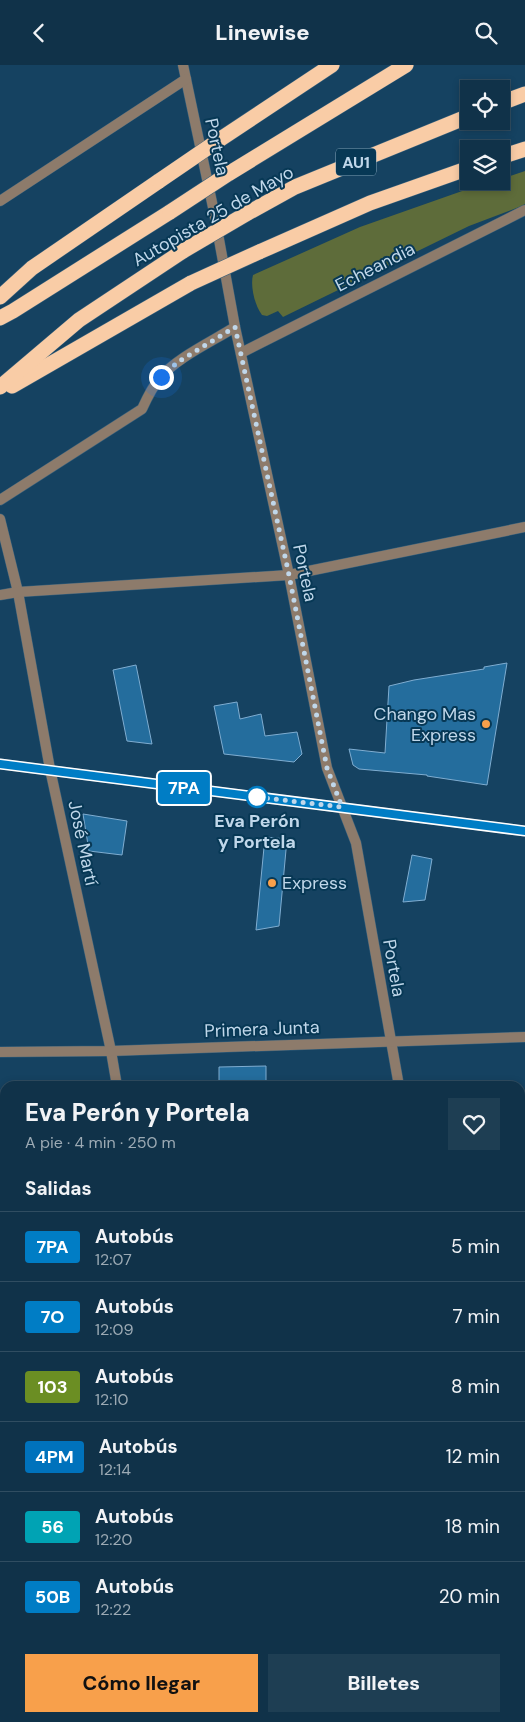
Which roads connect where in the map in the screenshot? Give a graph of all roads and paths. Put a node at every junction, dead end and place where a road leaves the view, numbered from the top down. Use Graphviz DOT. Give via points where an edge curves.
graph roads {
  1 [pos="183,65"];
  2 [pos="332,65"];
  3 [pos="406,65"];
  4 [pos="186,79"];
  5 [pos="525,93"];
  6 [pos="510,99"];
  7 [pos="460,120"];
  8 [pos="525,149"];
  9 [pos="510,154"];
  10 [pos="460,171"];
  11 [pos="0,201"];
  12 [pos="525,209"];
  13 [pos="0,297"];
  14 [pos="0,317"];
  15 [pos="235,327"];
  16 [pos="240,353"];
  17 [pos="0,387"];
  18 [pos="0,393"];
  19 [pos="0,500"];
  20 [pos="0,519"];
  21 [pos="525,527"];
  22 [pos="289,575"];
  23 [pos="18,592"];
  24 [pos="0,595"];
  25 [pos="0,764"];
  26 [pos="50,769"];
  27 [pos="342,807"];
  28 [pos="525,831"];
  29 [pos="525,1037"];
  30 [pos="390,1040"];
  31 [pos="112,1051"];
  32 [pos="0,1052"];
  33 [pos="116,1081"];
  34 [pos="398,1081"];
  1 -- 4 [label="street, Portela"];
  2 -- 13 [label="highway, bridge" via="32,268"];
  3 -- 14 [label="highway, Autopista 25 de Mayo, bridge"];
  4 -- 11 [label="street"];
  4 -- 15 [label="street, Portela"];
  5 -- 6 [label="highway"];
  7 -- 17 [label="highway, Autopista 25 de Mayo / AU1, bridge" via="295,187 246,214 79,320"];
  8 -- 9 [label="highway"];
  10 -- 18 [label="highway, bridge" via="370,203 191,283"];
  12 -- 16 [label="street, Echeandia"];
  15 -- 16 [label="street, Portela"];
  15 -- 19 [label="street" via="178,362 150,391 142,409"];
  16 -- 22 [label="street, Portela"];
  20 -- 23 [label="street, José Martí"];
  21 -- 22 [label="street"];
  22 -- 23 [label="street"];
  22 -- 27 [label="street, Portela" via="327,768"];
  23 -- 24 [label="street"];
  23 -- 26 [label="street, José Martí"];
  25 -- 26 [label="main road"];
  26 -- 27 [label="main road"];
  26 -- 31 [label="street, José Martí"];
  27 -- 28 [label="main road"];
  27 -- 30 [label="street, Portela" via="356,843"];
  29 -- 30 [label="street, Primera Junta"];
  30 -- 31 [label="street, Primera Junta"];
  30 -- 34 [label="street, Portela"];
  31 -- 32 [label="street, Primera Junta"];
  31 -- 33 [label="street, José Martí"];
}
